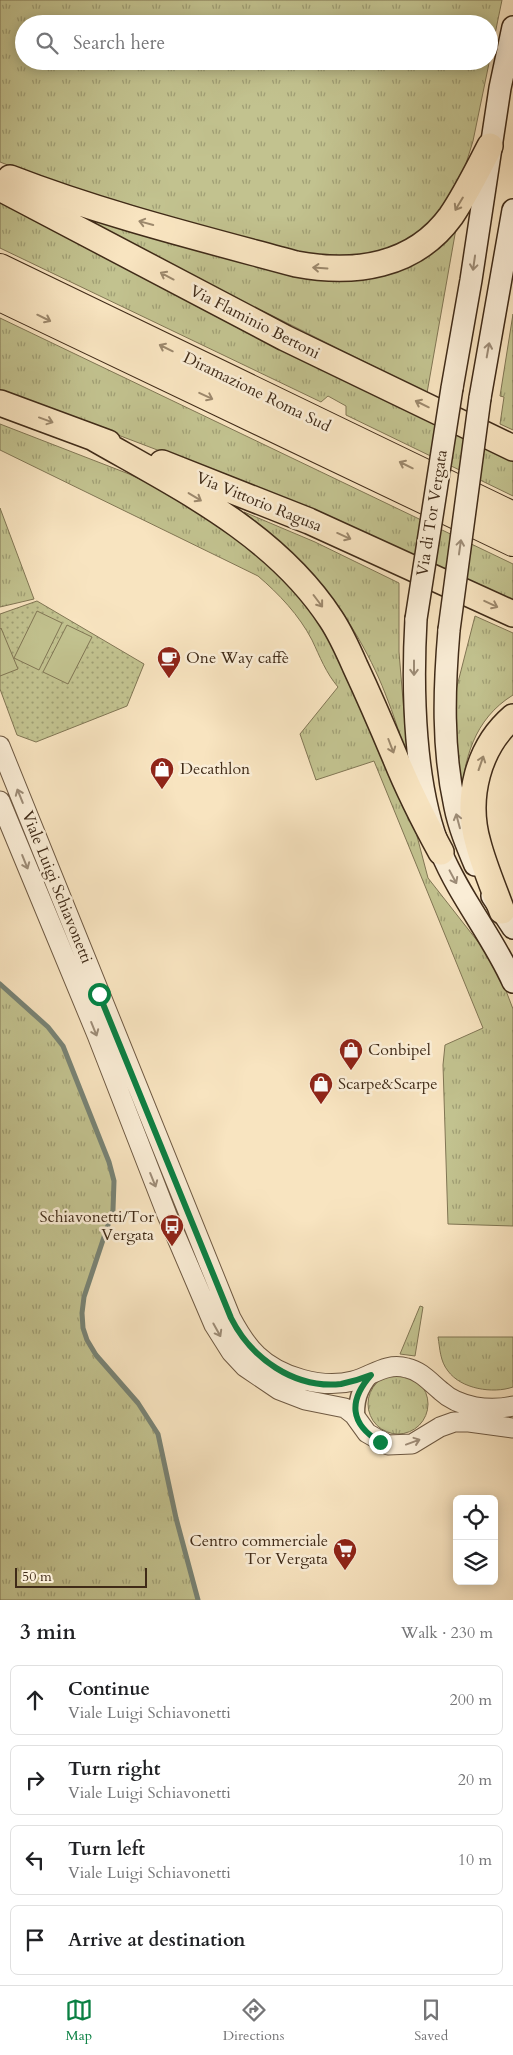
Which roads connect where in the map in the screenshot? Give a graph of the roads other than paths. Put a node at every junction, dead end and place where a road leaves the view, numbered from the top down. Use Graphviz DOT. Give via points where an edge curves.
graph roads {
  1 [pos="513,27"];
  2 [pos="490,146"];
  3 [pos="0,174"];
  4 [pos="0,188"];
  5 [pos="513,210"];
  6 [pos="0,268"];
  7 [pos="0,297"];
  8 [pos="0,402"];
  9 [pos="92,437"];
  10 [pos="513,448"];
  11 [pos="513,516"];
  12 [pos="513,542"];
  13 [pos="513,614"];
  14 [pos="513,716"];
  15 [pos="0,746"];
  16 [pos="0,801"];
  17 [pos="441,852"];
  18 [pos="508,920"];
  19 [pos="513,982"];
  20 [pos="371,1375"];
  21 [pos="513,1406"];
  22 [pos="357,1421"];
  23 [pos="513,1428"];
  1 -- 2 [label="main road, Via di Tor Vergata"];
  2 -- 3 [label="highway, one-way" via="455,210 432,237 407,255 390,262 352,269 296,264 97,209"];
  2 -- 17 [label="main road, Via di Tor Vergata, one-way, bridge" via="416,619 416,726 427,804"];
  10 -- 4 [label="highway, Via Flaminio Bertoni, one-way" via="284,338"];
  18 -- 5 [label="main road, Via di Tor Vergata, one-way, bridge" via="475,866 461,829 447,749 444,697 449,630 480,398"];
  11 -- 6 [label="highway, Diramazione Roma Sud, one-way"];
  7 -- 12 [label="highway, Diramazione Roma Sud, one-way"];
  8 -- 9 [label="highway, Via Vittorio Ragusa, one-way"];
  9 -- 13 [label="highway, Via Vittorio Ragusa, one-way" via="309,521"];
  9 -- 17 [label="highway, one-way" via="240,526 270,549 312,592 339,633 412,796"];
  18 -- 14 [label="highway, one-way" via="477,841 474,815 478,771 487,748"];
  20 -- 15 [label="street, Viale Luigi Schiavonetti, one-way" via="335,1384 317,1383 295,1376 268,1364 235,1327"];
  16 -- 22 [label="street, Viale Luigi Schiavonetti, one-way" via="97,1035 163,1206 218,1333 240,1362 269,1386 305,1400 346,1408"];
  17 -- 19 [label="main road, Via di Tor Vergata, one-way"];
  20 -- 21 [label="street, Viale Luigi Schiavonetti" via="383,1368 404,1367 430,1380 461,1403 496,1409"];
  20 -- 22 [label="street" via="360,1390"];
  22 -- 23 [label="street, Viale Luigi Schiavonetti, one-way" via="373,1438 396,1446 412,1444 454,1422"];
}
